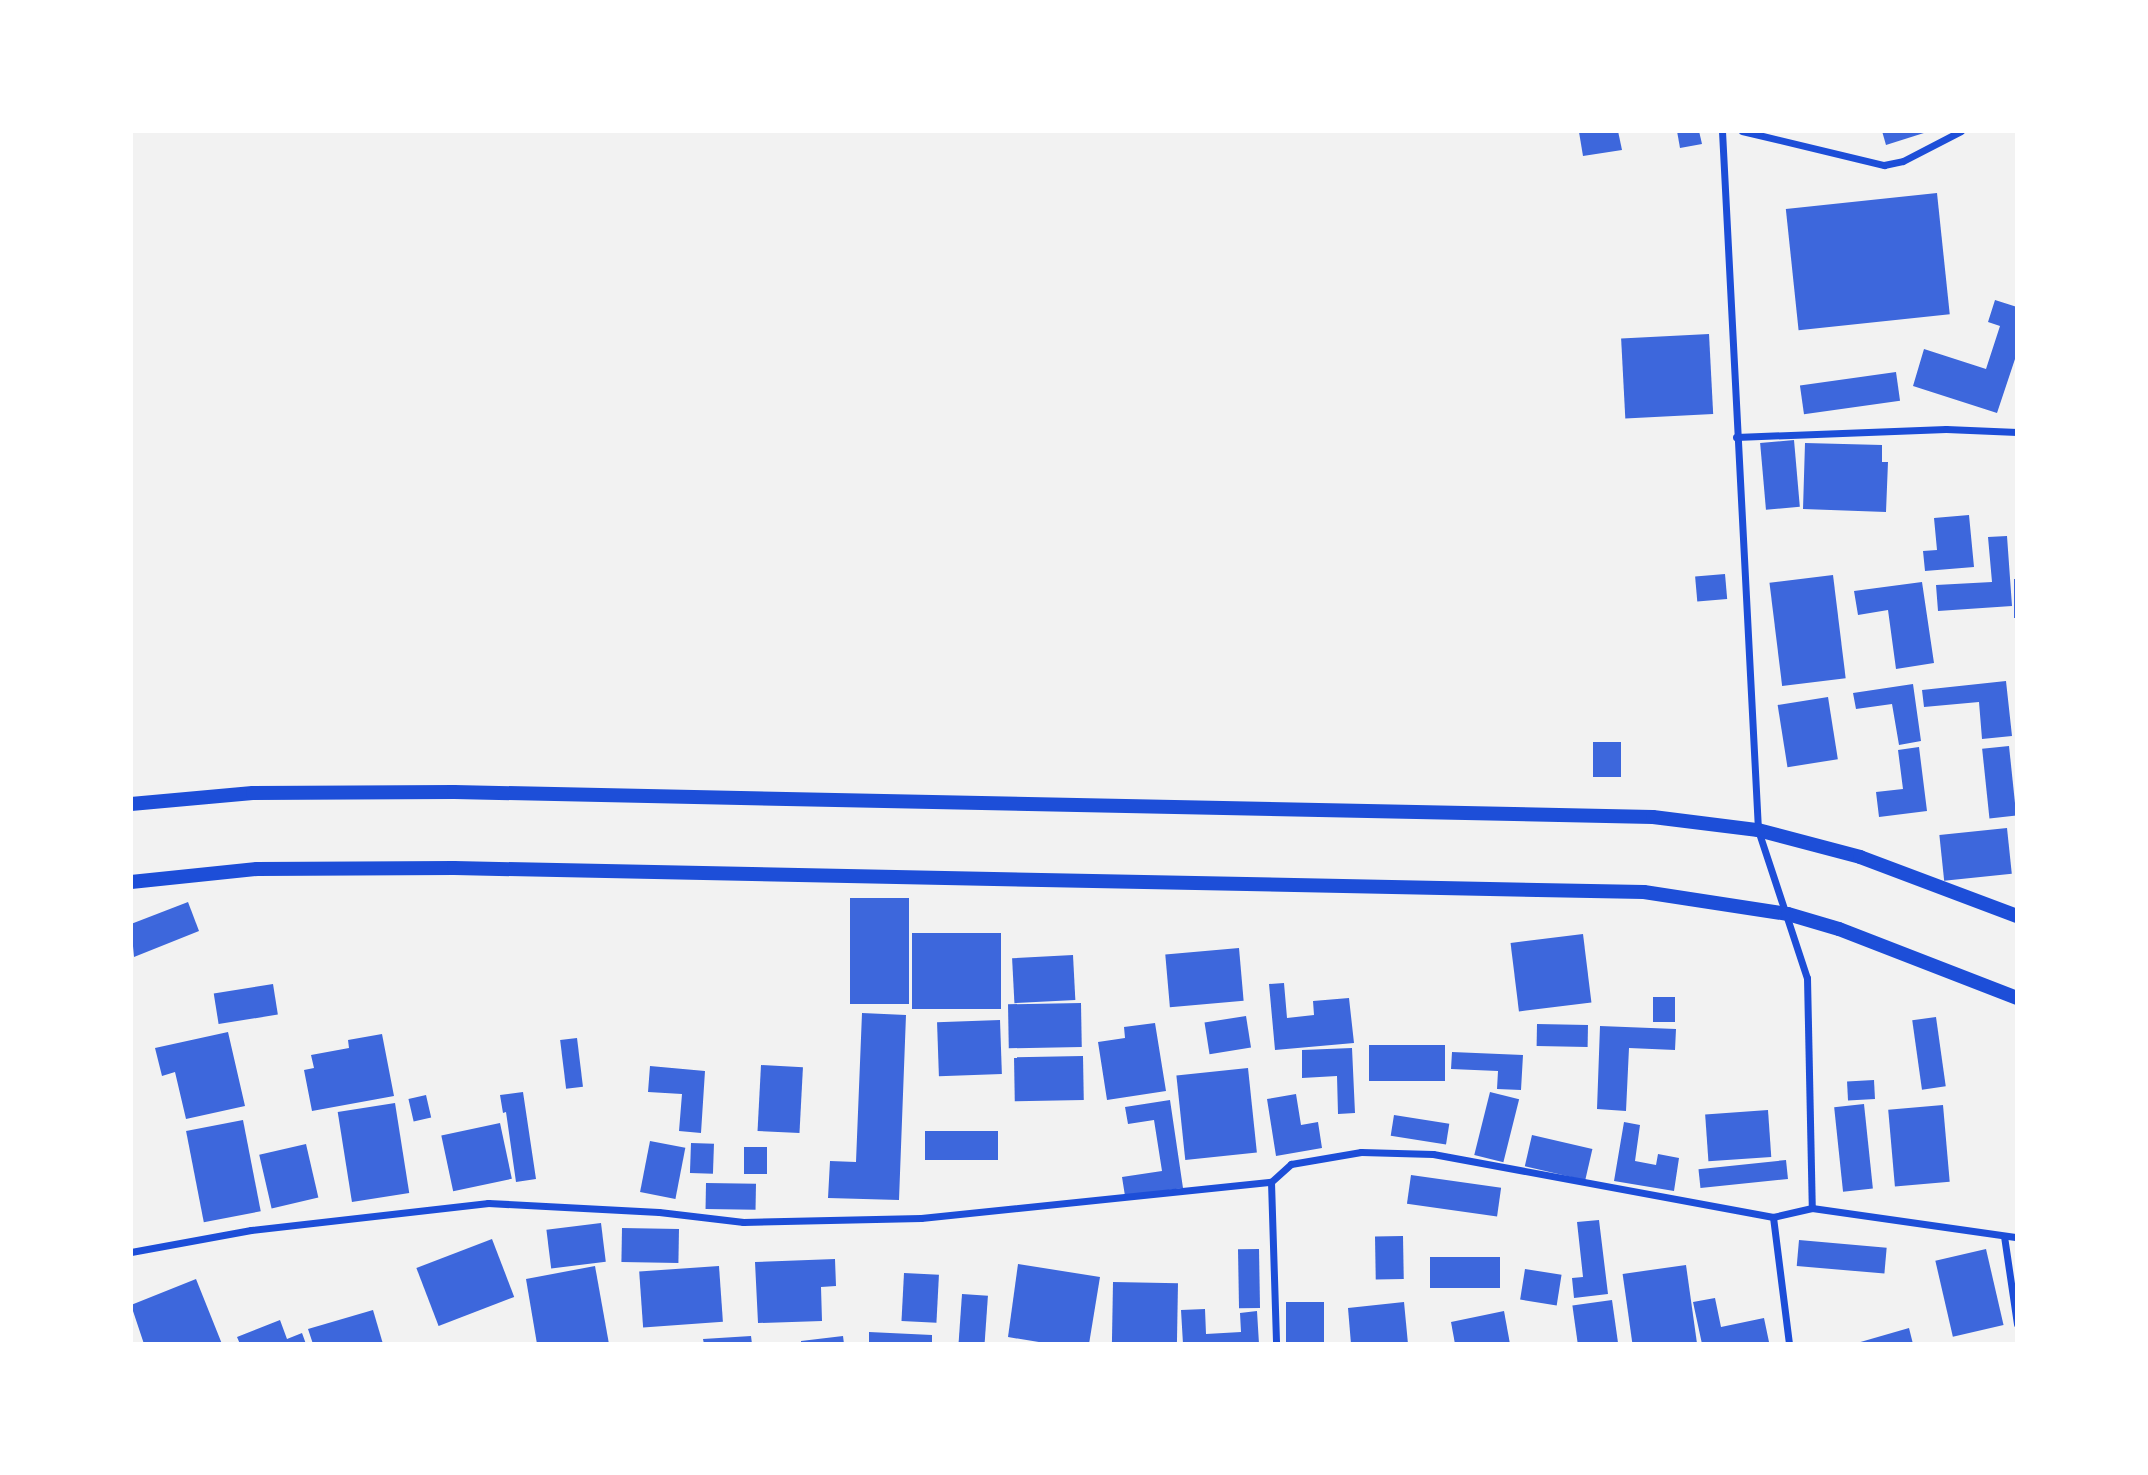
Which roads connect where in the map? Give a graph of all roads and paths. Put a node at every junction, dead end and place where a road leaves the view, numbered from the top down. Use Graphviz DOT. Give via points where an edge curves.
graph roads {
  1 [pos="1722,131"];
  2 [pos="1742,131"];
  3 [pos="1961,131"];
  4 [pos="2017,432"];
  5 [pos="1736,436"];
  6 [pos="131,804"];
  7 [pos="1758,830"];
  8 [pos="131,882"];
  9 [pos="2013,912"];
  10 [pos="1788,914"];
  11 [pos="2017,998"];
  12 [pos="1271,1182"];
  13 [pos="1812,1208"];
  14 [pos="1773,1217"];
  15 [pos="2004,1236"];
  16 [pos="2017,1237"];
  17 [pos="131,1252"];
  18 [pos="2017,1324"];
  19 [pos="1276,1344"];
  20 [pos="1789,1344"];
  1 -- 5 [label="street"];
  2 -- 3 [label="street" via="1884,165 1903,161"];
  4 -- 5 [label="street" via="1945,429"];
  5 -- 7 [label="street"];
  6 -- 7 [label="main road" via="253,793 454,792 1653,817"];
  7 -- 9 [label="main road" via="1860,857"];
  7 -- 10 [label="street"];
  8 -- 10 [label="main road" via="257,869 468,868 1644,892"];
  10 -- 11 [label="main road"];
  10 -- 13 [label="street" via="1807,978"];
  12 -- 14 [label="street" via="1291,1164 1361,1152 1433,1154"];
  12 -- 17 [label="street" via="921,1218 743,1222 659,1212 488,1203 251,1230"];
  12 -- 19 [label="street"];
  13 -- 14 [label="street"];
  13 -- 15 [label="street"];
  14 -- 20 [label="street"];
  15 -- 16 [label="street"];
  15 -- 18 [label="street"];
}
